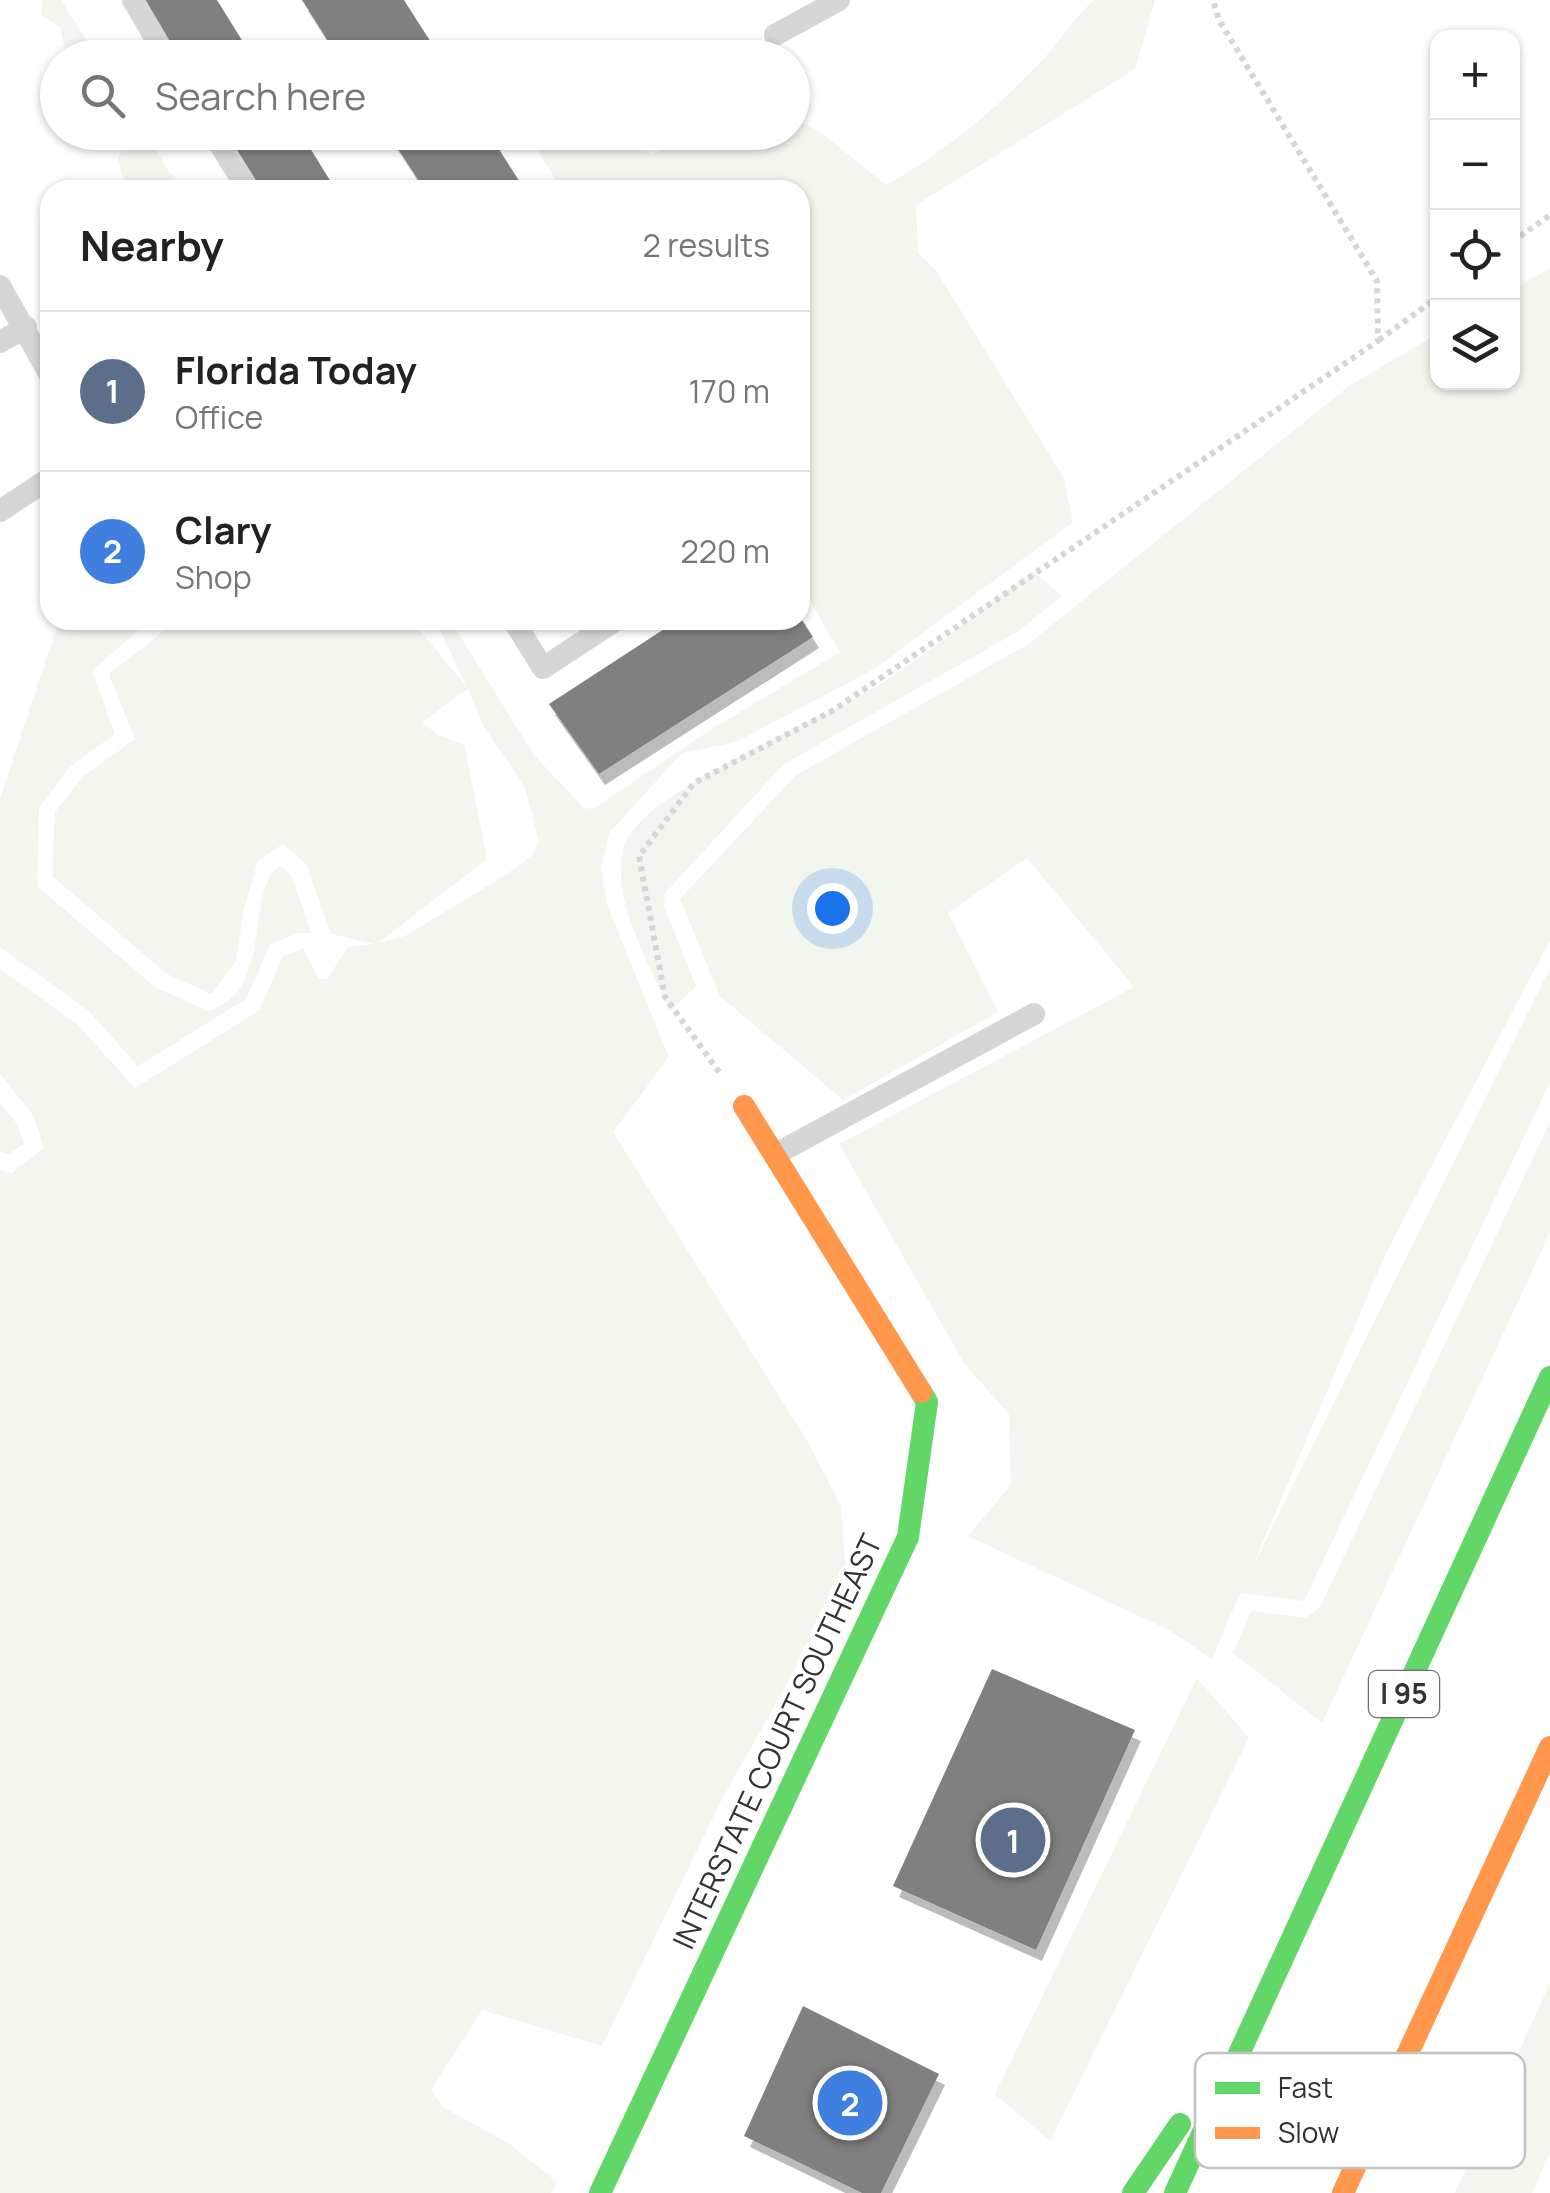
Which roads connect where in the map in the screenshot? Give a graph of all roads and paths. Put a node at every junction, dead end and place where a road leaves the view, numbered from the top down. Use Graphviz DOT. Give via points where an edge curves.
graph roads {
  1 [pos="133,0"];
  2 [pos="839,0"];
  3 [pos="1212,0"];
  4 [pos="775,36"];
  5 [pos="157,40"];
  6 [pos="223,150"];
  7 [pos="242,180"];
  8 [pos="1550,215"];
  9 [pos="1520,236"];
  10 [pos="0,286"];
  11 [pos="1434,300"];
  12 [pos="26,327"];
  13 [pos="1378,341"];
  14 [pos="0,342"];
  15 [pos="40,355"];
  16 [pos="40,484"];
  17 [pos="0,510"];
  18 [pos="520,630"];
  19 [pos="601,630"];
  20 [pos="1034,1014"];
  21 [pos="744,1106"];
  22 [pos="774,1154"];
  23 [pos="1550,1377"];
  24 [pos="1550,1747"];
  25 [pos="1259,2011"];
  26 [pos="1420,2028"];
  27 [pos="1230,2053"];
  28 [pos="1240,2053"];
  29 [pos="1408,2053"];
  30 [pos="1413,2053"];
  31 [pos="1195,2103"];
  32 [pos="1195,2150"];
  33 [pos="1355,2168"];
  34 [pos="1379,2168"];
  35 [pos="1377,2175"];
  36 [pos="600,2193"];
  37 [pos="1133,2193"];
  38 [pos="1175,2193"];
  39 [pos="1343,2193"];
  1 -- 5 [label="lane"];
  2 -- 4 [label="lane"];
  3 -- 13 [label="path" via="1377,281"];
  6 -- 7 [label="lane"];
  8 -- 9 [label="path"];
  10 -- 12 [label="lane"];
  11 -- 13 [label="path"];
  12 -- 14 [label="lane"];
  12 -- 15 [label="lane"];
  13 -- 21 [label="path" via="832,712 694,783 638,856 665,997"];
  16 -- 17 [label="lane"];
  18 -- 19 [label="lane" via="543,668"];
  20 -- 22 [label="lane"];
  21 -- 22 [label="main road, INTERSTATE COURT SOUTHEAST"];
  22 -- 36 [label="main road, INTERSTATE COURT SOUTHEAST" via="927,1402 908,1537"];
  23 -- 25 [label="main road, I 95"];
  24 -- 26 [label="main road"];
  25 -- 27 [label="main road"];
  25 -- 28 [label="main road, I 95"];
  26 -- 29 [label="main road"];
  26 -- 30 [label="main road"];
  31 -- 37 [label="main road"];
  32 -- 38 [label="main road, I 95"];
  33 -- 39 [label="main road"];
  34 -- 35 [label="main road"];
}
